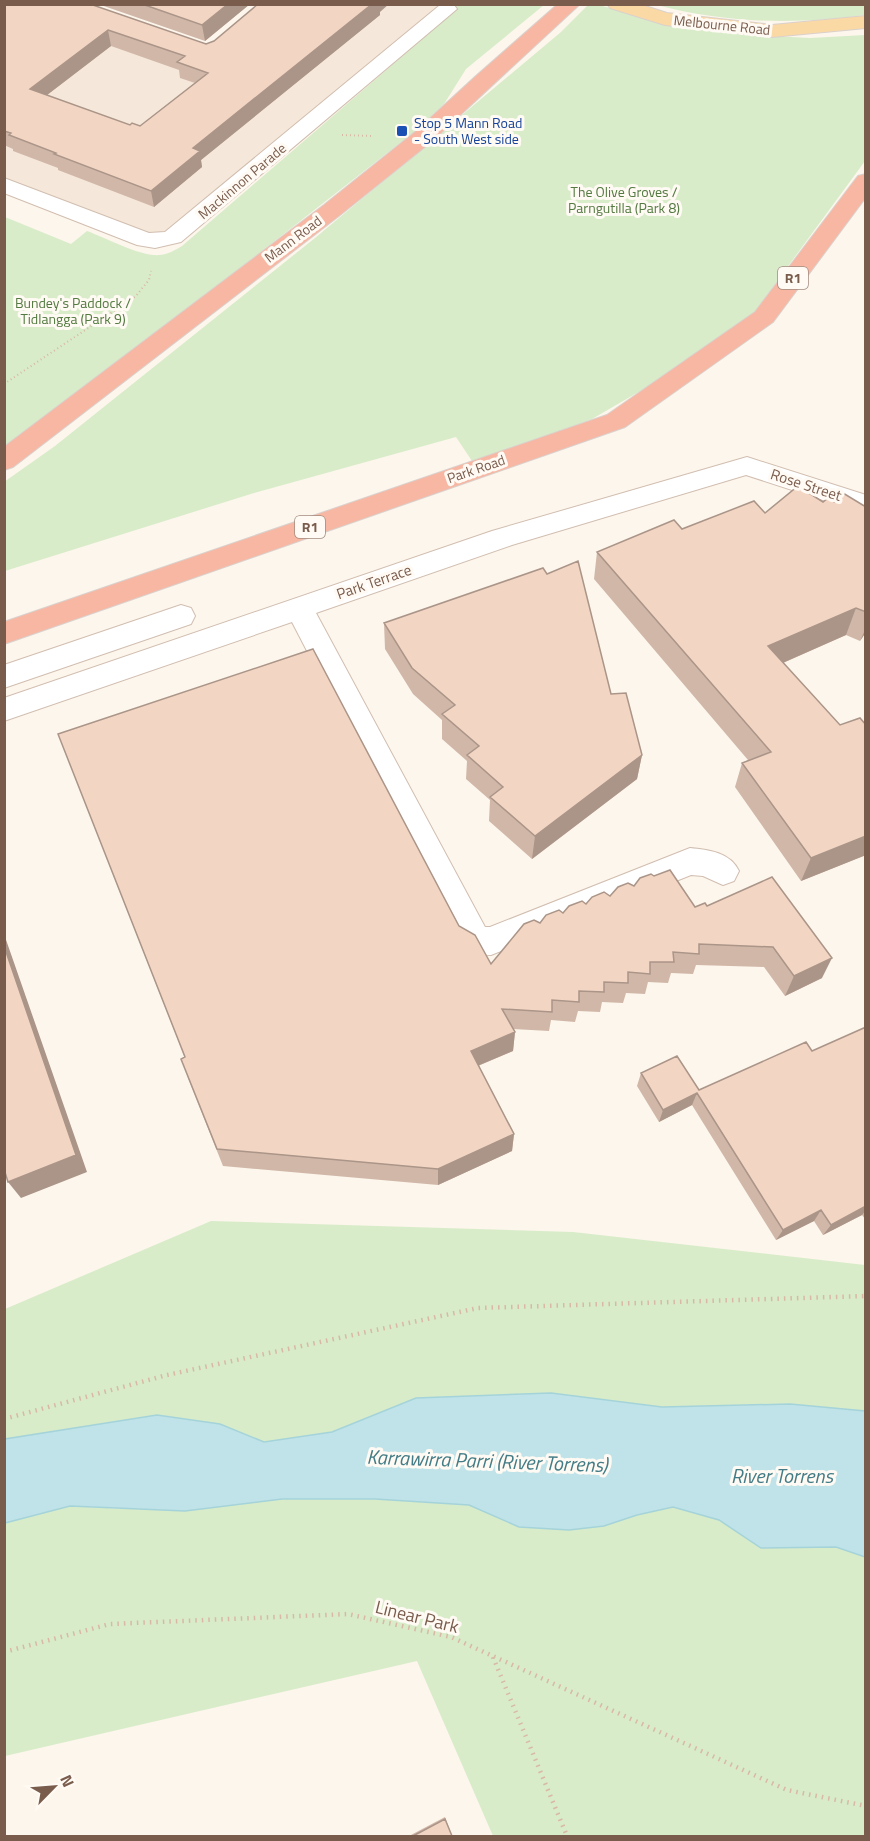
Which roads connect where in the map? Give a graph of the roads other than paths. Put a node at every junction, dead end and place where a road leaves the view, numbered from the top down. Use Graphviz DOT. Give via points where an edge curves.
graph roads {
  1 [pos="570,4"];
  2 [pos="617,4"];
  3 [pos="447,9"];
  4 [pos="866,22"];
  5 [pos="866,181"];
  6 [pos="4,185"];
  7 [pos="4,461"];
  8 [pos="747,466"];
  9 [pos="866,505"];
  10 [pos="299,608"];
  11 [pos="181,616"];
  12 [pos="4,633"];
  13 [pos="4,677"];
  14 [pos="4,710"];
  15 [pos="723,872"];
  1 -- 7 [label="highway, Mann Road" via="423,137"];
  2 -- 4 [label="main road, Melbourne Road" via="665,19 772,31"];
  3 -- 6 [label="street, Mackinnon Parade" via="173,237 145,240"];
  5 -- 12 [label="highway, Park Road / R1" via="764,317 616,421"];
  8 -- 9 [label="street, Rose Street"];
  8 -- 10 [label="street, Park Terrace" via="502,538"];
  10 -- 14 [label="street, Park Terrace"];
  10 -- 15 [label="street" via="472,936 479,941 491,941 690,861 709,863"];
  11 -- 13 [label="street"];
}
